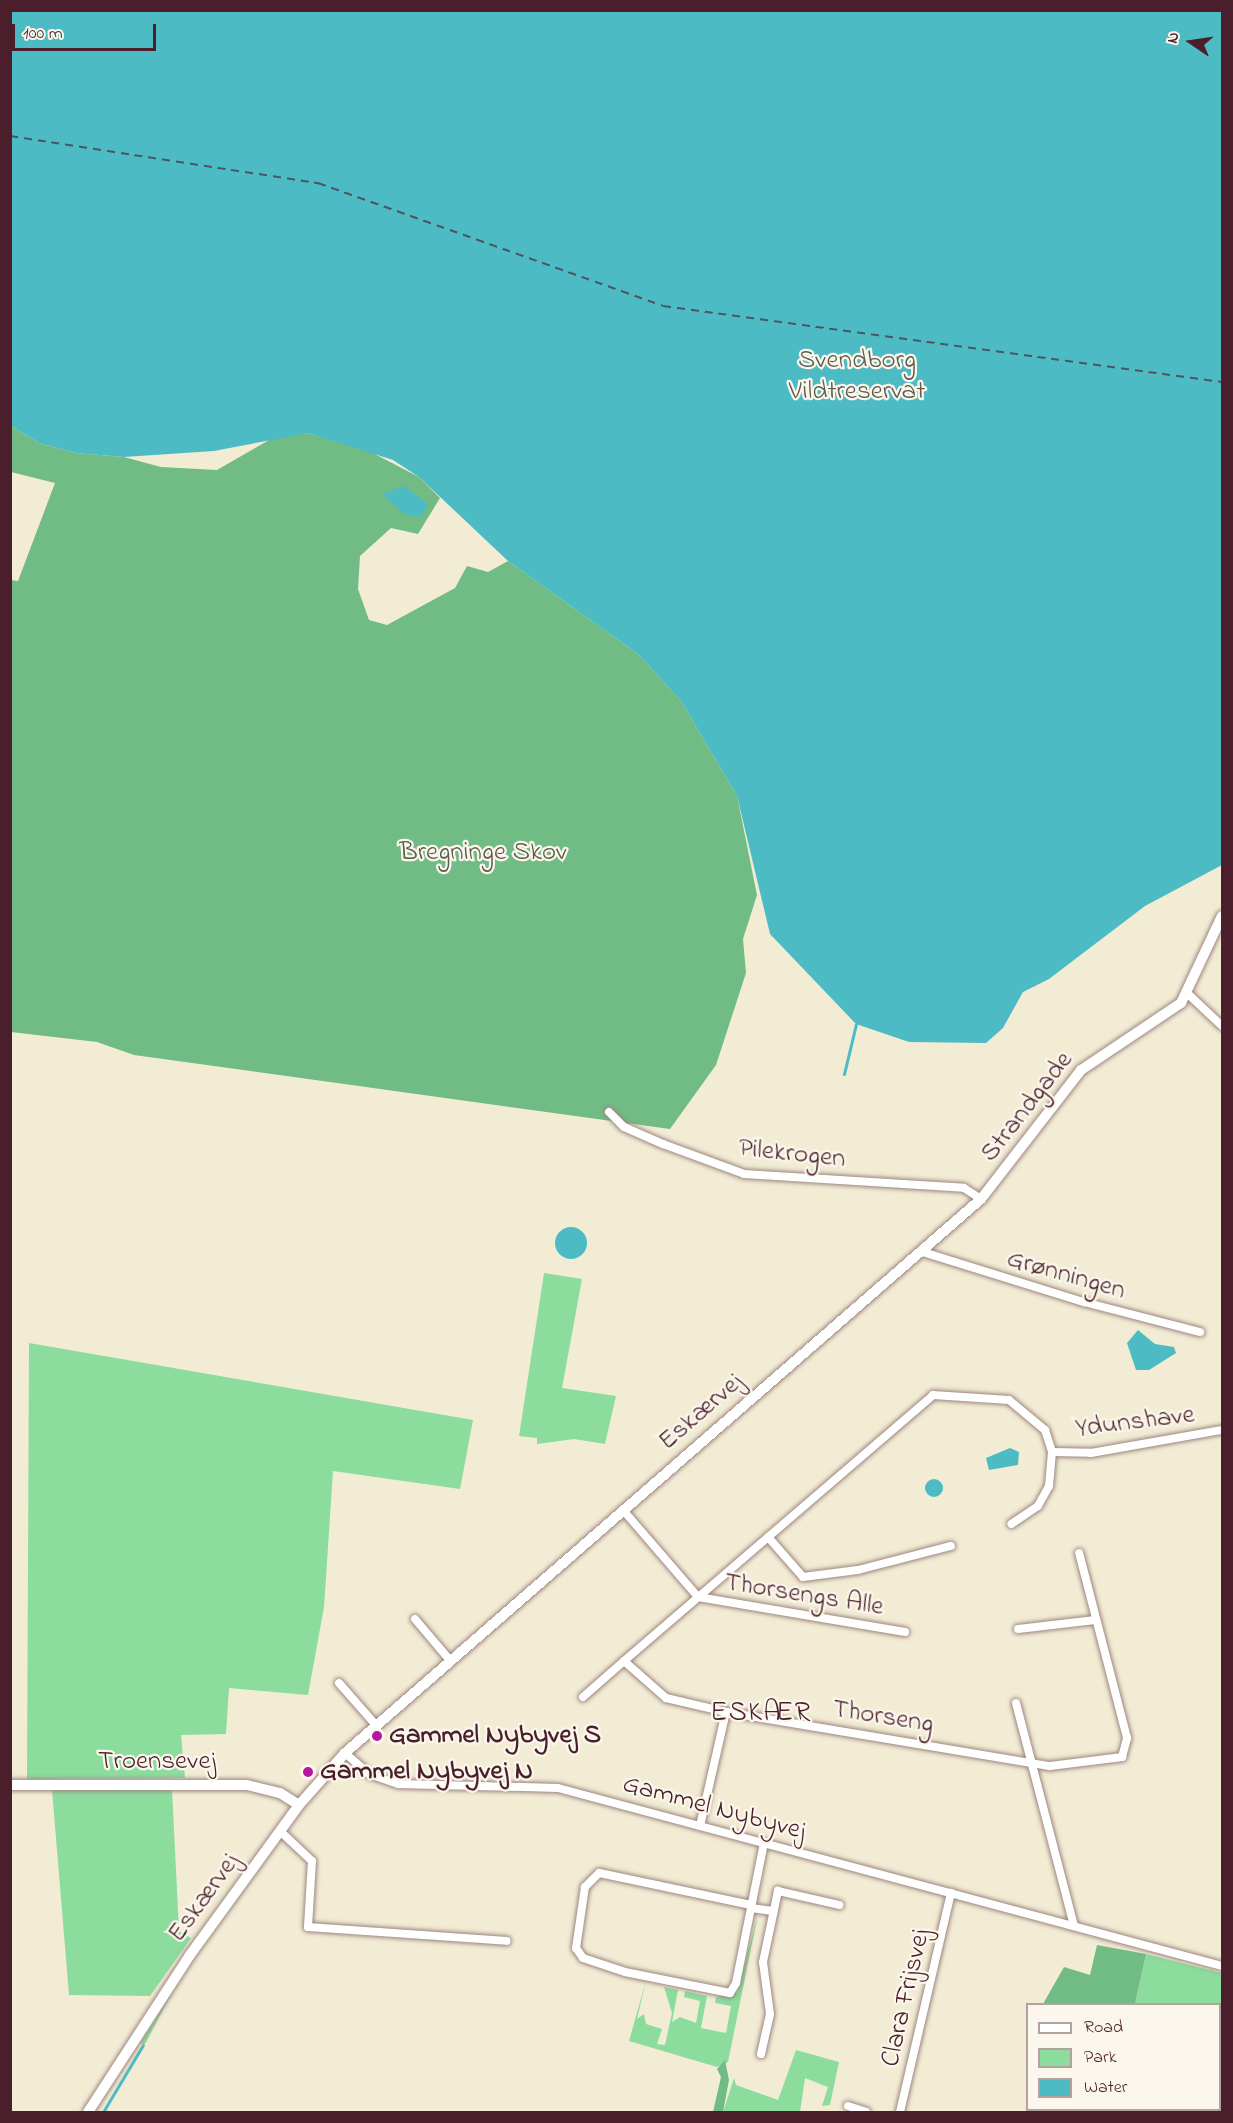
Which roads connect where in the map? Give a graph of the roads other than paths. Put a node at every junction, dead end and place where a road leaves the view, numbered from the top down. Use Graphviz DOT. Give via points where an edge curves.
graph roads {
  1 [pos="1222,915"];
  2 [pos="1187,993"];
  3 [pos="1222,1026"];
  4 [pos="609,1112"];
  5 [pos="981,1198"];
  6 [pos="922,1251"];
  7 [pos="1200,1332"];
  8 [pos="1222,1430"];
  9 [pos="1052,1452"];
  10 [pos="623,1510"];
  11 [pos="1011,1524"];
  12 [pos="768,1537"];
  13 [pos="951,1545"];
  14 [pos="1079,1553"];
  15 [pos="698,1597"];
  16 [pos="415,1619"];
  17 [pos="1095,1620"];
  18 [pos="1018,1629"];
  19 [pos="905,1632"];
  20 [pos="448,1658"];
  21 [pos="624,1661"];
  22 [pos="339,1683"];
  23 [pos="583,1697"];
  24 [pos="1016,1703"];
  25 [pos="726,1712"];
  26 [pos="375,1724"];
  27 [pos="345,1753"];
  28 [pos="1032,1763"];
  29 [pos="10,1785"];
  30 [pos="299,1805"];
  31 [pos="700,1826"];
  32 [pos="280,1831"];
  33 [pos="765,1843"];
  34 [pos="951,1893"];
  35 [pos="839,1905"];
  36 [pos="751,1906"];
  37 [pos="773,1911"];
  38 [pos="1074,1926"];
  39 [pos="507,1941"];
  40 [pos="1222,1966"];
  41 [pos="761,2054"];
  42 [pos="848,2106"];
  43 [pos="88,2112"];
  44 [pos="866,2112"];
  45 [pos="900,2112"];
  1 -- 2 [label="street, Strandgade"];
  2 -- 3 [label="street"];
  2 -- 5 [label="street, Strandgade" via="1172,1011 1081,1070"];
  4 -- 5 [label="street, Pilekrogen" via="624,1127 744,1174 964,1188"];
  5 -- 6 [label="street, Eskærvej"];
  6 -- 7 [label="street, Grønningen" via="1084,1302"];
  6 -- 10 [label="street, Eskærvej"];
  8 -- 9 [label="street, Ydunshave" via="1091,1453"];
  9 -- 11 [label="street, Ydunshave" via="1044,1496"];
  9 -- 12 [label="street, Ydunshave" via="1045,1430 1020,1405 998,1397 933,1395"];
  10 -- 15 [label="street"];
  10 -- 20 [label="street, Eskærvej"];
  12 -- 13 [label="street" via="803,1577 858,1570"];
  12 -- 15 [label="street"];
  14 -- 17 [label="street"];
  15 -- 19 [label="street, Thorsengs Alle"];
  15 -- 21 [label="street"];
  16 -- 20 [label="street"];
  17 -- 18 [label="street"];
  17 -- 28 [label="street, Thorseng" via="1127,1749 1112,1760"];
  20 -- 26 [label="street, Eskærvej"];
  21 -- 23 [label="street"];
  21 -- 25 [label="street, Thorseng" via="666,1698"];
  22 -- 26 [label="street"];
  24 -- 28 [label="street"];
  25 -- 28 [label="street, Thorseng"];
  25 -- 31 [label="street"];
  26 -- 27 [label="street, Eskærvej"];
  27 -- 30 [label="street, Eskærvej"];
  27 -- 31 [label="street, Gammel Nybyvej" via="369,1774 398,1784 543,1786"];
  28 -- 38 [label="street"];
  29 -- 30 [label="street, Troensevej" via="247,1785 280,1793"];
  30 -- 32 [label="street, Eskærvej"];
  31 -- 33 [label="street, Gammel Nybyvej"];
  32 -- 39 [label="street" via="312,1861 308,1927"];
  32 -- 43 [label="street, Eskærvej" via="150,2013"];
  33 -- 34 [label="street, Gammel Nybyvej"];
  33 -- 36 [label="street"];
  34 -- 38 [label="street, Gammel Nybyvej"];
  34 -- 45 [label="street, Clara Frijsvej"];
  35 -- 37 [label="street" via="778,1891"];
  36 -- 36 [label="street" via="736,1983 728,1994 625,1972 583,1958 576,1948 585,1887 599,1873"];
  36 -- 37 [label="street"];
  37 -- 41 [label="street" via="763,1962 770,2014"];
  38 -- 40 [label="street, Gammel Nybyvej"];
  42 -- 44 [label="street"];
}
